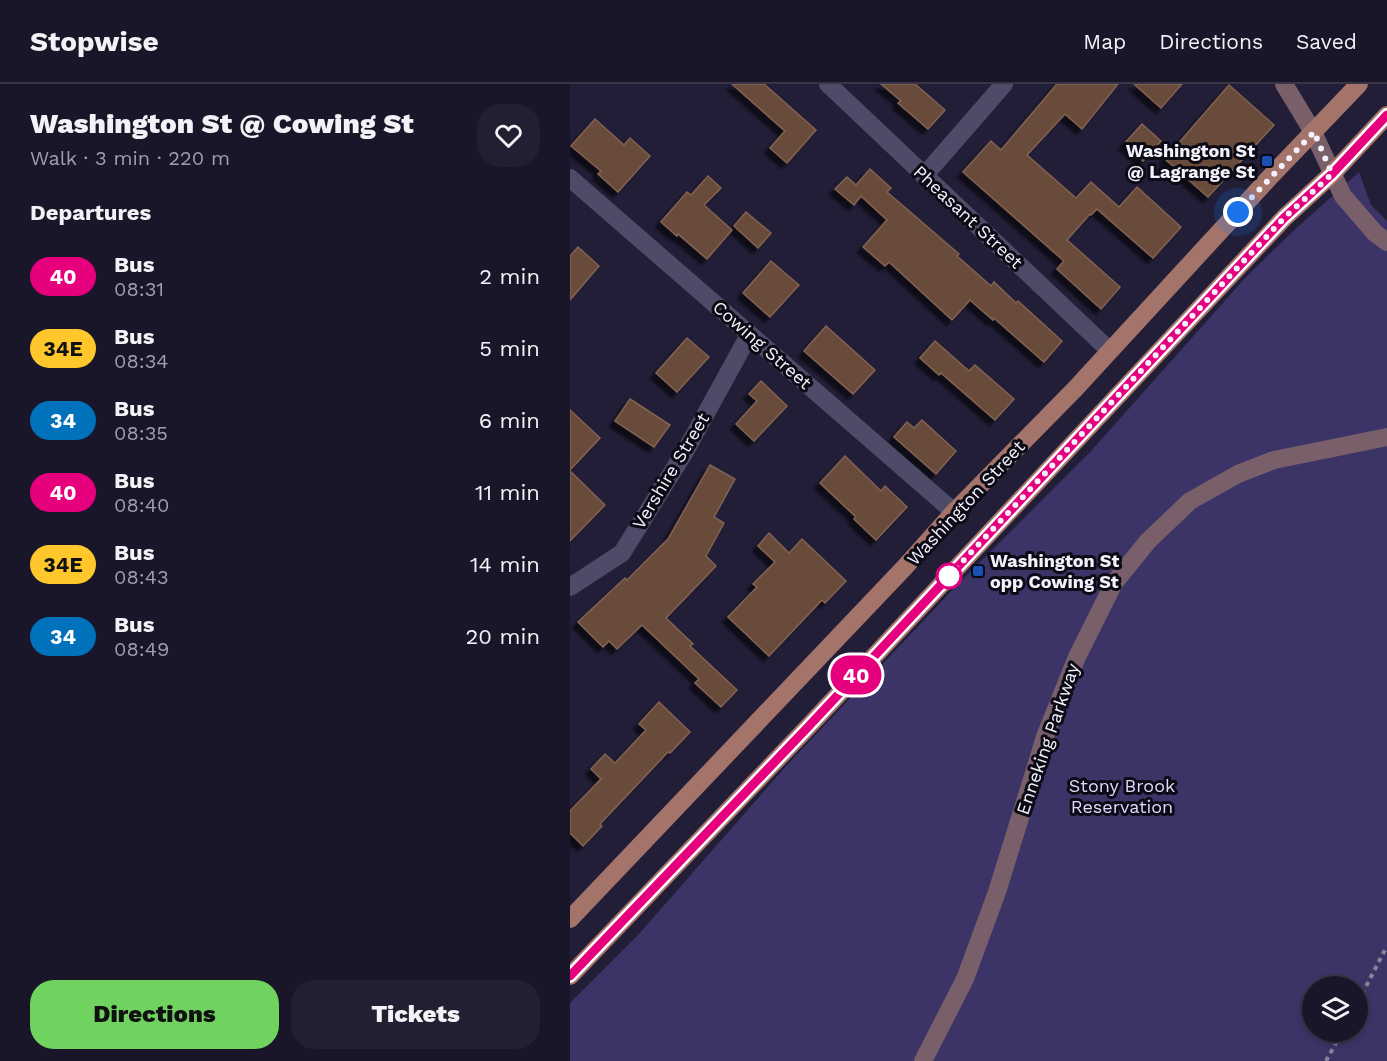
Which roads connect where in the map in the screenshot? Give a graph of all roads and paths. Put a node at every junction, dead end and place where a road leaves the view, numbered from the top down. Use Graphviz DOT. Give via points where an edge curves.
graph roads {
  1 [pos="828,84"];
  2 [pos="1004,84"];
  3 [pos="1284,84"];
  4 [pos="1359,84"];
  5 [pos="1387,115"];
  6 [pos="1314,132"];
  7 [pos="1332,174"];
  8 [pos="924,176"];
  9 [pos="570,177"];
  10 [pos="1387,242"];
  11 [pos="749,334"];
  12 [pos="1110,350"];
  13 [pos="1387,437"];
  14 [pos="954,512"];
  15 [pos="570,587"];
  16 [pos="570,919"];
  17 [pos="1387,946"];
  18 [pos="570,976"];
  19 [pos="1368,983"];
  20 [pos="1336,1042"];
  21 [pos="923,1061"];
  22 [pos="1326,1061"];
  1 -- 8 [label="street, Pheasant Street"];
  2 -- 8 [label="street"];
  3 -- 6 [label="main road"];
  4 -- 6 [label="main road, Washington Street"];
  5 -- 7 [label="main road, Washington Street"];
  6 -- 7 [label="main road"];
  6 -- 12 [label="main road, Washington Street"];
  7 -- 10 [label="main road" via="1343,196"];
  7 -- 18 [label="main road, Washington Street" via="1284,218"];
  8 -- 12 [label="street, Pheasant Street"];
  9 -- 11 [label="street, Cowing Street"];
  11 -- 14 [label="street, Cowing Street"];
  11 -- 15 [label="street, Vershire Street" via="686,450 622,553"];
  12 -- 14 [label="main road, Washington Street"];
  13 -- 21 [label="main road, Enneking Parkway" via="1274,460 1238,474 1190,501 1148,541 1114,583 1077,657 1046,734 998,892 964,979"];
  14 -- 16 [label="main road, Washington Street"];
  17 -- 19 [label="path"];
  20 -- 22 [label="path"];
}
